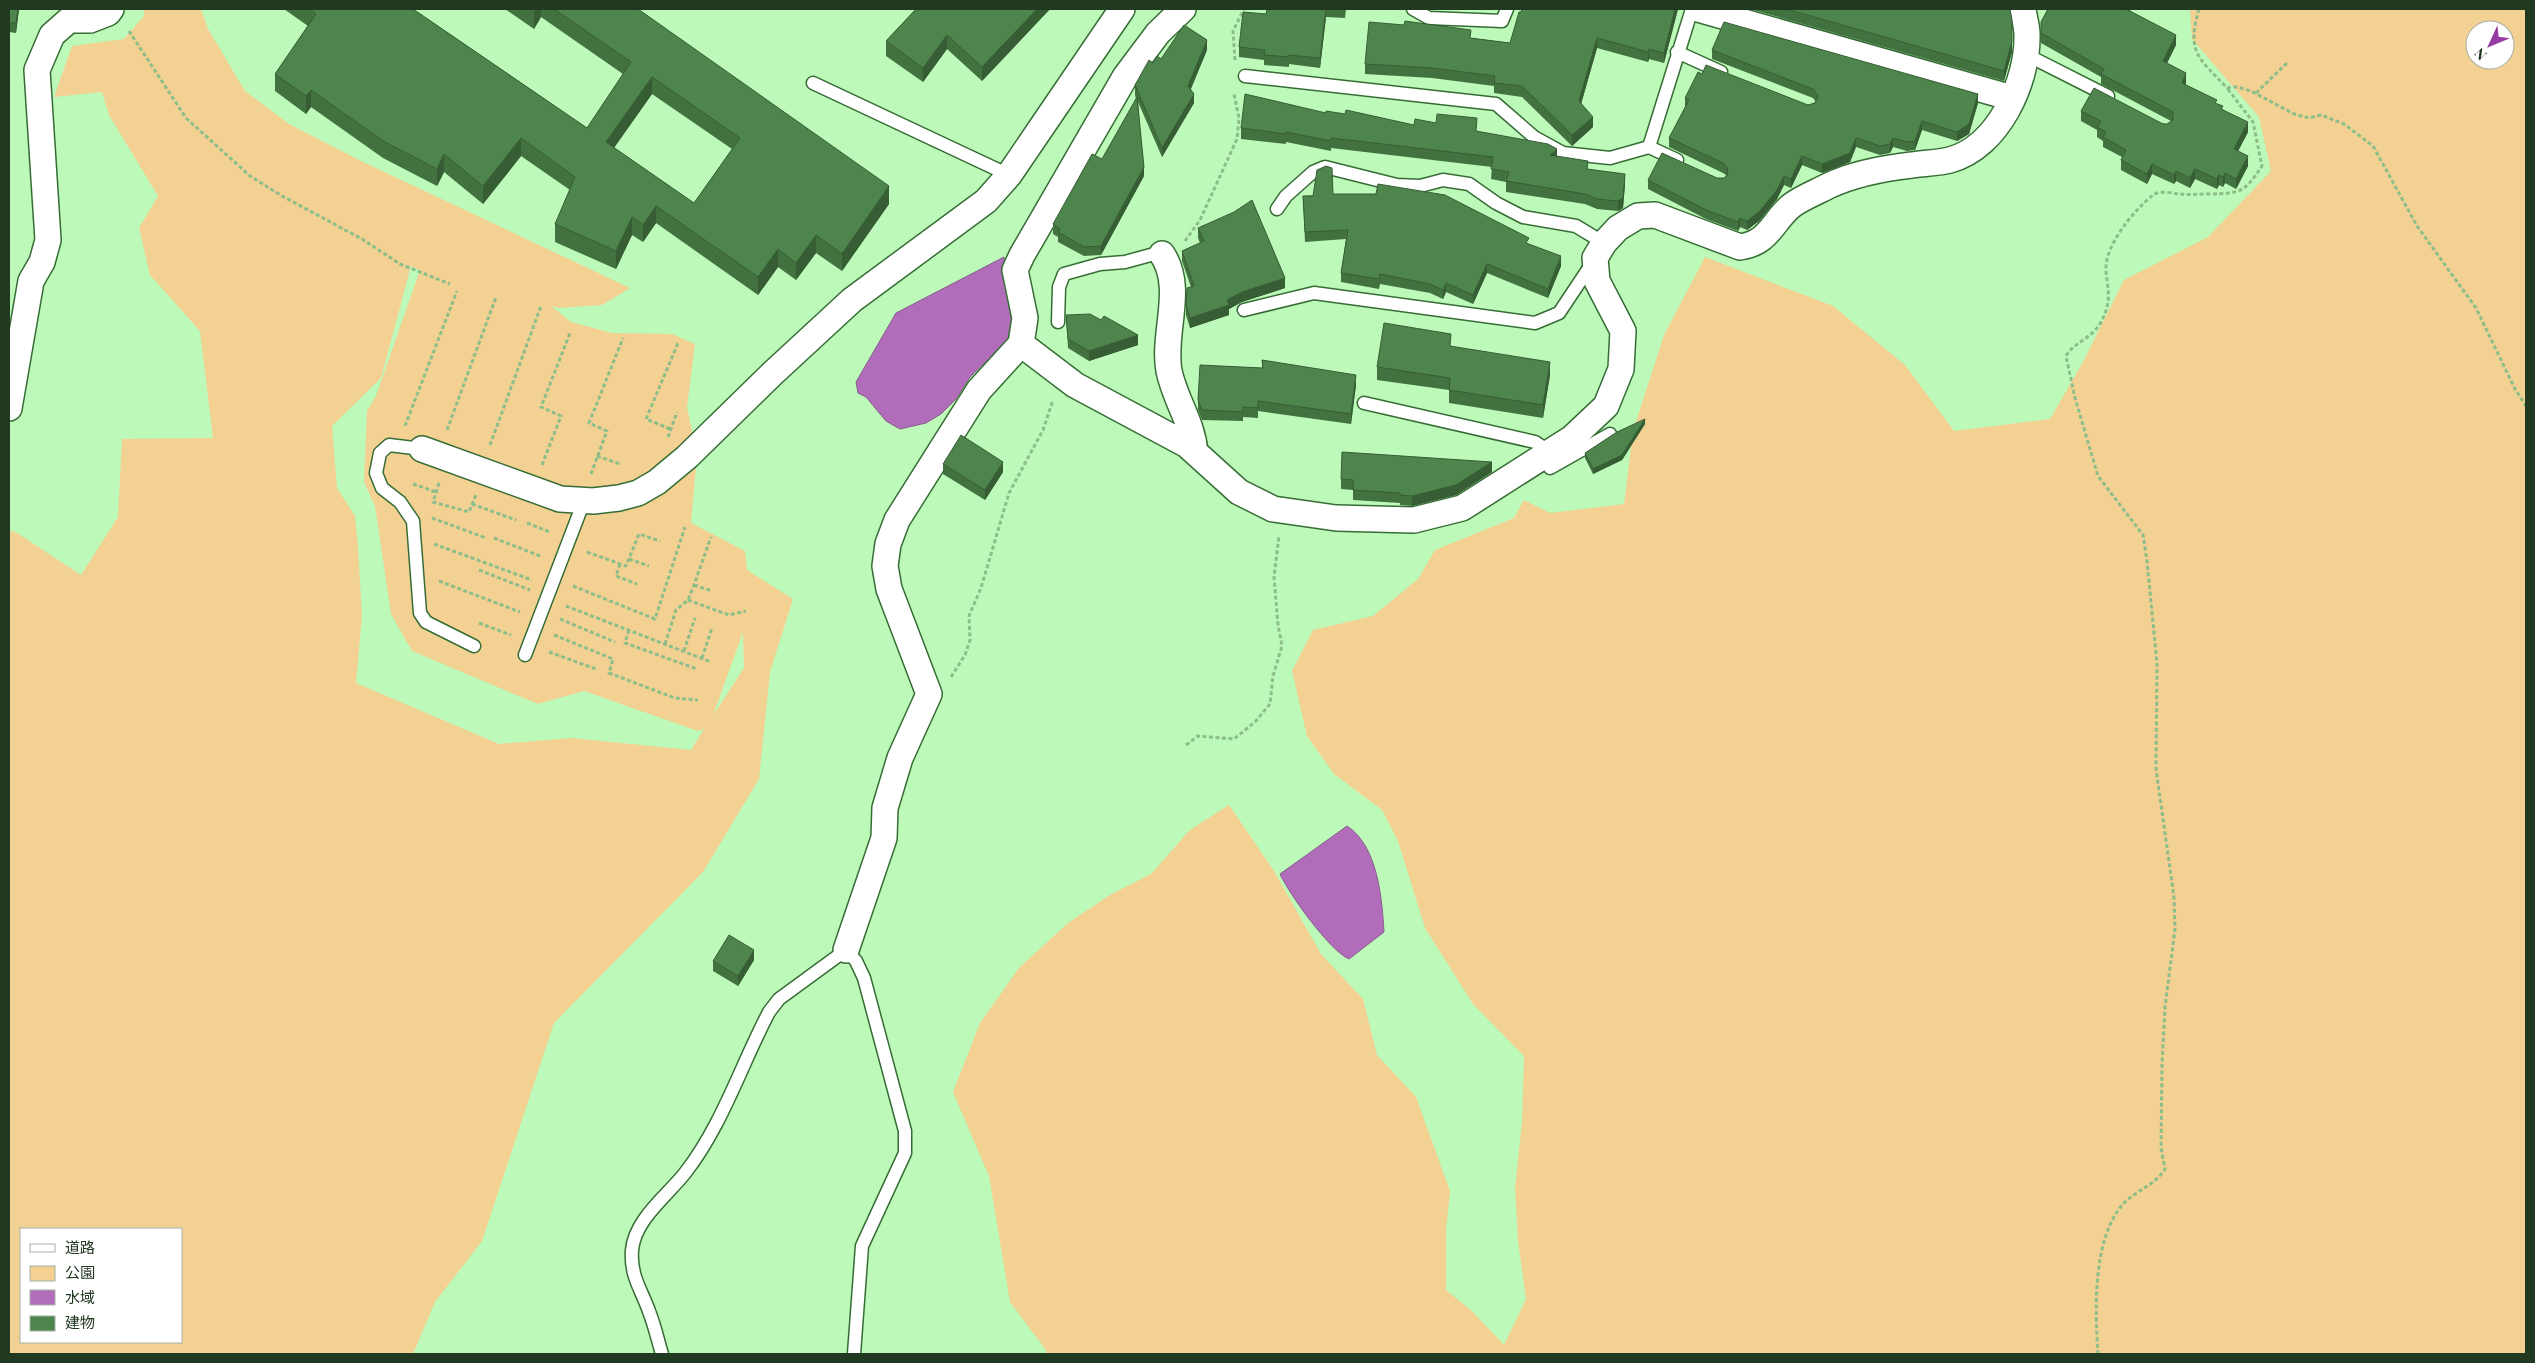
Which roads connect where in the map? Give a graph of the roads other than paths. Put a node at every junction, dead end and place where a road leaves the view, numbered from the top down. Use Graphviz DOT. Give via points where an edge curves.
graph roads {
  1 [pos="1122,9"];
  2 [pos="1183,9"];
  3 [pos="1413,9"];
  4 [pos="1507,9"];
  5 [pos="1692,9"];
  6 [pos="1698,9"];
  7 [pos="2023,9"];
  8 [pos="118,17"];
  9 [pos="1677,52"];
  10 [pos="2025,54"];
  11 [pos="1245,76"];
  12 [pos="1733,76"];
  13 [pos="813,83"];
  14 [pos="2012,98"];
  15 [pos="2122,104"];
  16 [pos="1649,147"];
  17 [pos="1693,168"];
  18 [pos="1009,176"];
  19 [pos="1277,209"];
  20 [pos="1600,250"];
  21 [pos="1164,256"];
  22 [pos="1244,310"];
  23 [pos="1058,322"];
  24 [pos="1021,344"];
  25 [pos="1364,404"];
  26 [pos="9,408"];
  27 [pos="1610,434"];
  28 [pos="422,450"];
  29 [pos="1195,452"];
  30 [pos="1547,454"];
  31 [pos="574,500"];
  32 [pos="474,646"];
  33 [pos="525,655"];
  34 [pos="846,950"];
  35 [pos="662,1354"];
  36 [pos="854,1354"];
  1 -- 18 [label="street"];
  2 -- 24 [label="street" via="1158,32 1125,77 1015,270 1025,318"];
  3 -- 4 [label="lane" via="1429,18 1502,21"];
  5 -- 9 [label="lane"];
  6 -- 14 [label="street"];
  7 -- 10 [label="street" via="2027,36"];
  8 -- 26 [label="street" via="108,13 90,20 69,20 52,35 37,70 48,240 42,262 30,281"];
  9 -- 12 [label="lane"];
  9 -- 16 [label="lane"];
  10 -- 14 [label="street" via="2024,68"];
  10 -- 15 [label="lane"];
  11 -- 16 [label="lane" via="1496,104 1534,137 1563,153 1610,158"];
  13 -- 18 [label="lane"];
  14 -- 20 [label="street" via="1996,128 1974,148 1951,160 1887,168 1830,185 1792,205 1753,245 1740,247 1655,215 1638,216 1626,222"];
  16 -- 17 [label="lane"];
  18 -- 31 [label="street" via="986,201 852,300 657,482 638,493 619,498"];
  19 -- 20 [label="lane" via="1286,196 1313,172 1325,167 1397,185 1420,186 1443,180 1469,184 1523,217 1576,226"];
  20 -- 22 [label="lane" via="1559,313 1535,323 1314,293"];
  20 -- 30 [label="street" via="1597,281 1623,330 1622,369 1606,406 1572,438"];
  21 -- 23 [label="lane" via="1158,253 1064,274 1059,287"];
  21 -- 29 [label="street" via="1172,272 1173,284 1167,340 1170,372 1189,420"];
  24 -- 29 [label="street" via="1063,377"];
  24 -- 34 [label="street" via="979,390 897,520 888,544 885,566 889,589 929,694 900,758 885,808 884,838"];
  25 -- 30 [label="lane" via="1534,442"];
  27 -- 30 [label="lane" via="1550,468"];
  28 -- 31 [label="street"];
  28 -- 32 [label="lane" via="389,445 380,453 376,472 382,488 400,502 413,521 420,613 426,622"];
  29 -- 30 [label="street" via="1239,492 1281,510 1336,518 1414,520 1462,508"];
  31 -- 33 [label="lane" via="568,544 549,587 540,624"];
  34 -- 35 [label="lane" via="779,999 768,1012 715,1126 685,1173 653,1208 640,1229 632,1247 631,1269"];
  34 -- 36 [label="lane" via="864,978 905,1131 905,1153 862,1246"];
}
